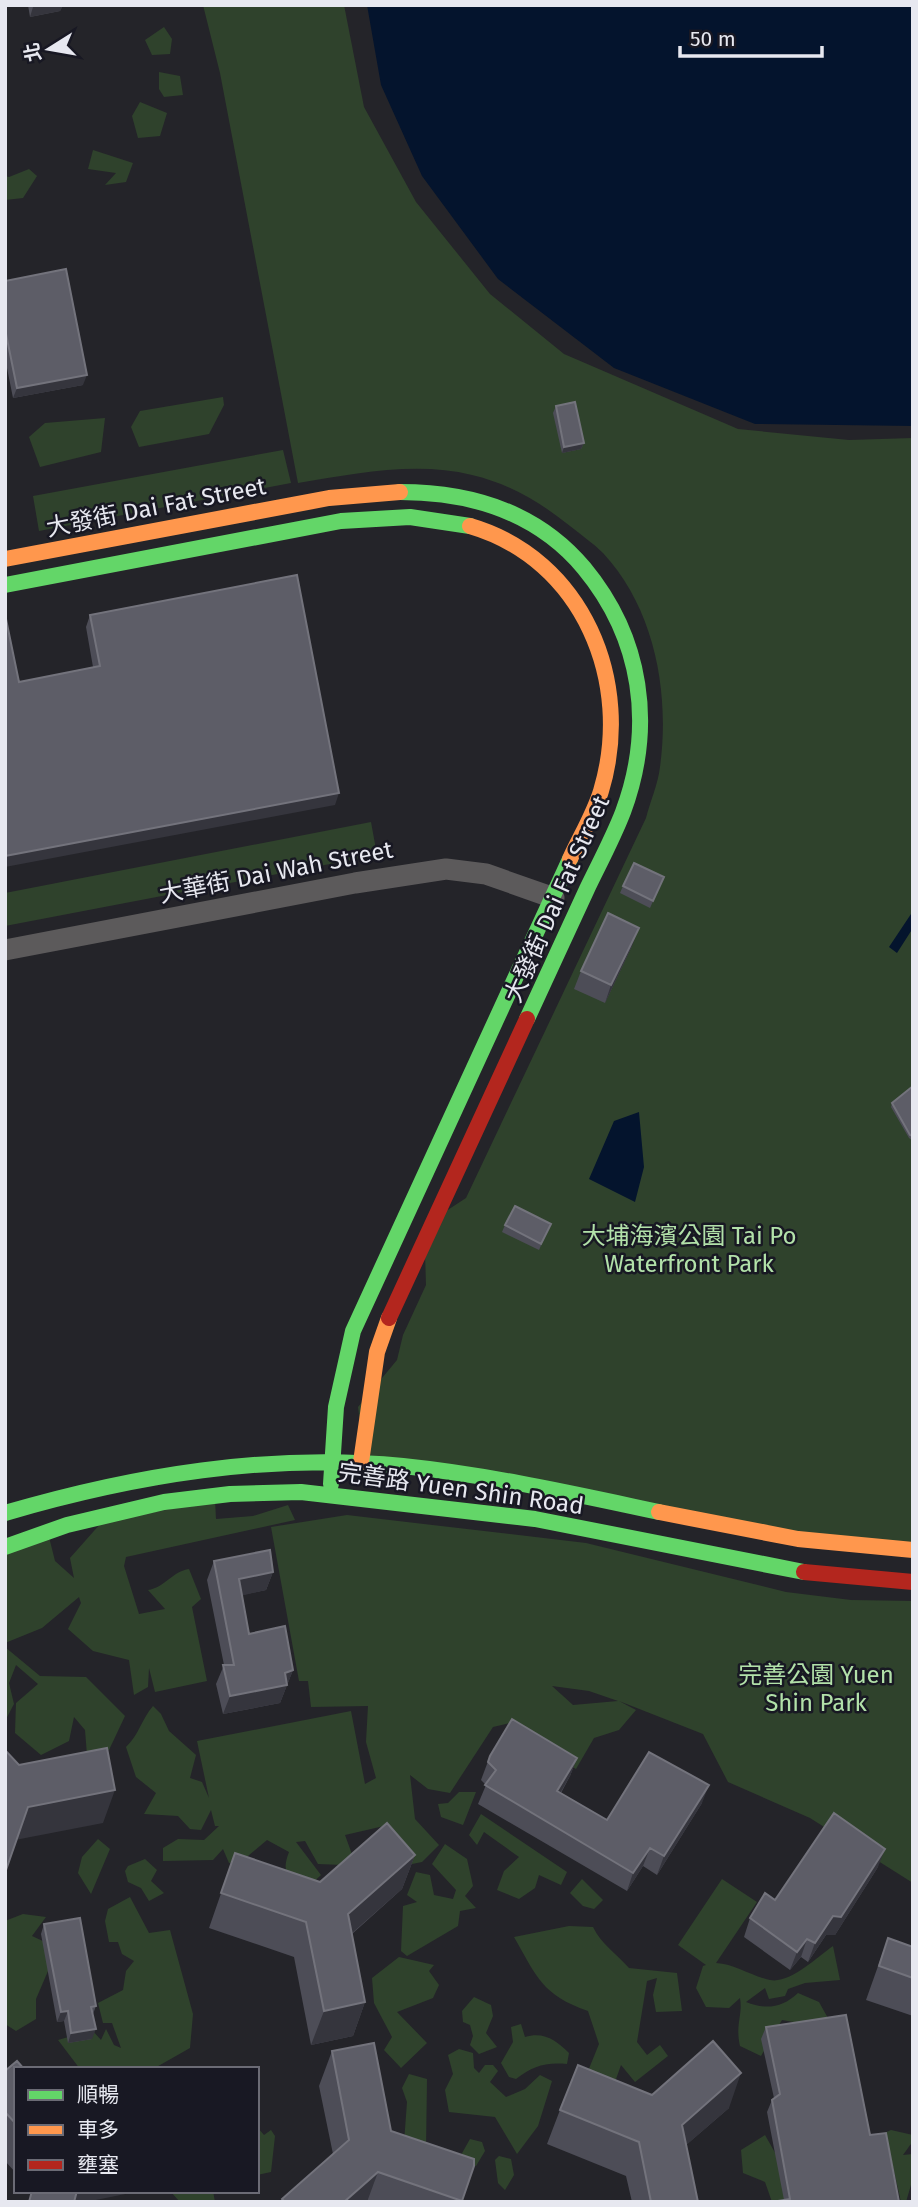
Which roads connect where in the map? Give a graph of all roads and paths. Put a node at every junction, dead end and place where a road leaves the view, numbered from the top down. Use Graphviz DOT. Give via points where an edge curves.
graph roads {
  1 [pos="5,559"];
  2 [pos="5,585"];
  3 [pos="554,898"];
  4 [pos="5,950"];
  5 [pos="330,1461"];
  6 [pos="361,1462"];
  7 [pos="331,1494"];
  8 [pos="5,1513"];
  9 [pos="5,1547"];
  10 [pos="913,1550"];
  11 [pos="913,1582"];
  1 -- 6 [label="street, 大發街 Dai Fat Street" via="337,495 395,489 446,491 510,510 557,539 598,583 628,638 642,710 637,762 623,812 390,1314 377,1352"];
  2 -- 3 [label="street, 大發街 Dai Fat Street" via="372,517 455,522 518,546 561,581 580,607 606,661 613,704 611,747 601,792"];
  3 -- 4 [label="street, 大華街 Dai Wah Street" via="486,874 446,869"];
  3 -- 5 [label="street, 大發街 Dai Fat Street" via="361,1310 341,1374"];
  5 -- 6 [label="street, 完善路 Yuen Shin Road"];
  5 -- 7 [label="street, 大發街 Dai Fat Street"];
  5 -- 8 [label="street, 完善路 Yuen Shin Road" via="193,1469 72,1493"];
  6 -- 10 [label="street, 完善路 Yuen Shin Road" via="516,1482 804,1542"];
  7 -- 9 [label="street, 完善路 Yuen Shin Road" via="263,1492 177,1501 76,1523"];
  7 -- 11 [label="street, 完善路 Yuen Shin Road" via="601,1531 795,1571"];
}
